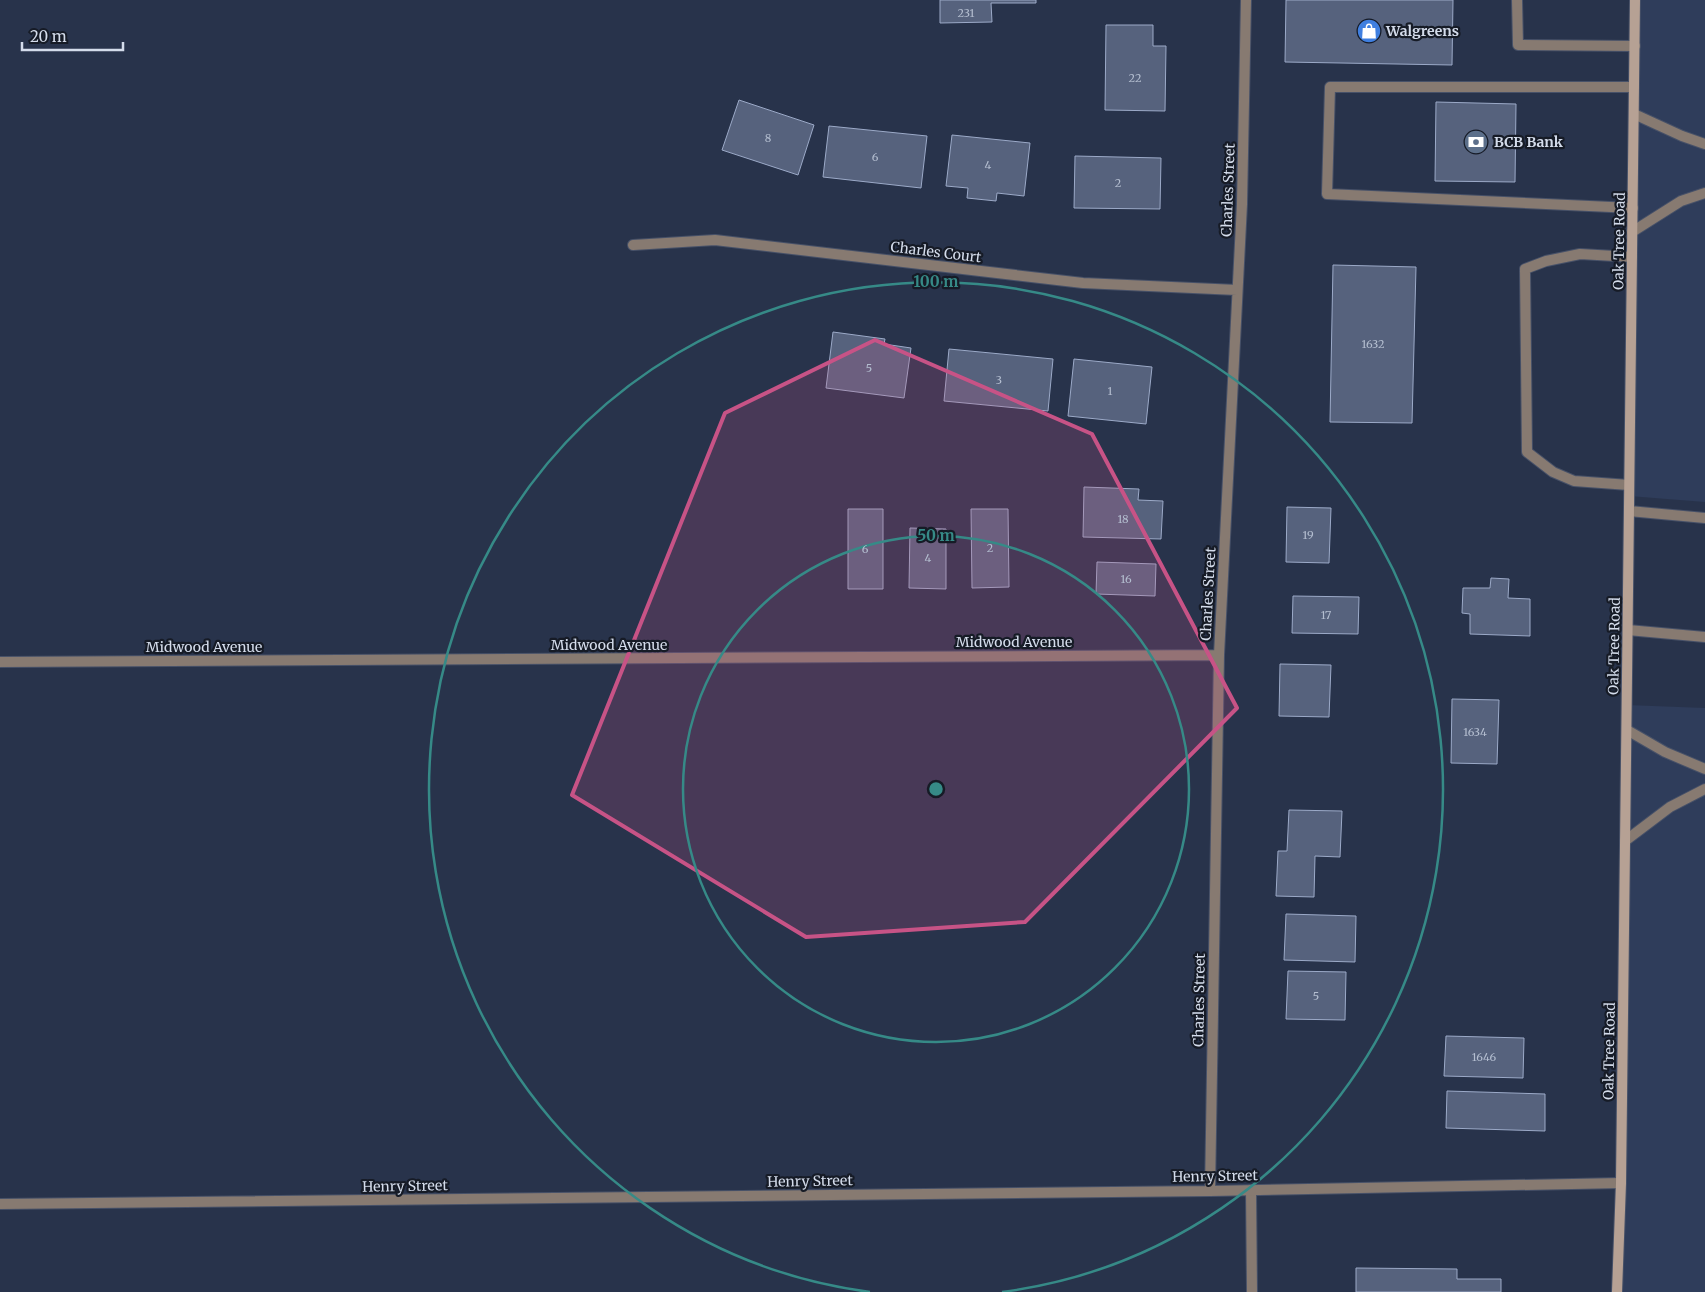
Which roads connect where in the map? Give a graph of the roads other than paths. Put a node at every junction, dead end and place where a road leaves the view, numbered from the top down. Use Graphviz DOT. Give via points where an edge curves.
graph roads {
  1 [pos="1246,0"];
  2 [pos="1517,0"];
  3 [pos="1635,0"];
  4 [pos="1635,46"];
  5 [pos="1634,86"];
  6 [pos="1634,114"];
  7 [pos="1705,144"];
  8 [pos="1705,193"];
  9 [pos="1633,208"];
  10 [pos="1632,232"];
  11 [pos="633,245"];
  12 [pos="1632,256"];
  13 [pos="1237,290"];
  14 [pos="1629,485"];
  15 [pos="1629,511"];
  16 [pos="1705,518"];
  17 [pos="1628,630"];
  18 [pos="1705,637"];
  19 [pos="1219,655"];
  20 [pos="0,662"];
  21 [pos="1626,730"];
  22 [pos="1705,770"];
  23 [pos="1705,789"];
  24 [pos="1625,841"];
  25 [pos="1621,1183"];
  26 [pos="1210,1190"];
  27 [pos="1251,1190"];
  28 [pos="0,1204"];
  29 [pos="1252,1292"];
  30 [pos="1617,1292"];
  1 -- 13 [label="street, Charles Street"];
  2 -- 4 [label="street" via="1518,45"];
  3 -- 4 [label="main road, Oak Tree Road"];
  4 -- 5 [label="main road, Oak Tree Road"];
  5 -- 6 [label="main road, Oak Tree Road"];
  5 -- 9 [label="street" via="1330,87 1327,194"];
  6 -- 7 [label="street"];
  6 -- 9 [label="main road, Oak Tree Road"];
  8 -- 10 [label="street" via="1681,201"];
  9 -- 10 [label="main road, Oak Tree Road"];
  10 -- 12 [label="main road, Oak Tree Road"];
  11 -- 13 [label="street, Charles Court" via="715,240 1083,283"];
  12 -- 14 [label="main road, Oak Tree Road"];
  12 -- 14 [label="street" via="1580,254 1525,269 1527,452 1553,472 1574,481"];
  13 -- 19 [label="street, Charles Street"];
  14 -- 15 [label="main road, Oak Tree Road"];
  15 -- 16 [label="street"];
  15 -- 17 [label="main road, Oak Tree Road"];
  17 -- 18 [label="street"];
  17 -- 21 [label="main road, Oak Tree Road"];
  19 -- 20 [label="street, Midwood Avenue"];
  19 -- 26 [label="street, Charles Street"];
  21 -- 22 [label="street"];
  21 -- 24 [label="main road, Oak Tree Road"];
  23 -- 24 [label="street" via="1670,807"];
  24 -- 25 [label="main road, Oak Tree Road"];
  25 -- 27 [label="street, Henry Street"];
  25 -- 30 [label="main road, Oak Tree Road"];
  26 -- 27 [label="street, Henry Street"];
  26 -- 28 [label="street, Henry Street"];
  27 -- 29 [label="street"];
}
